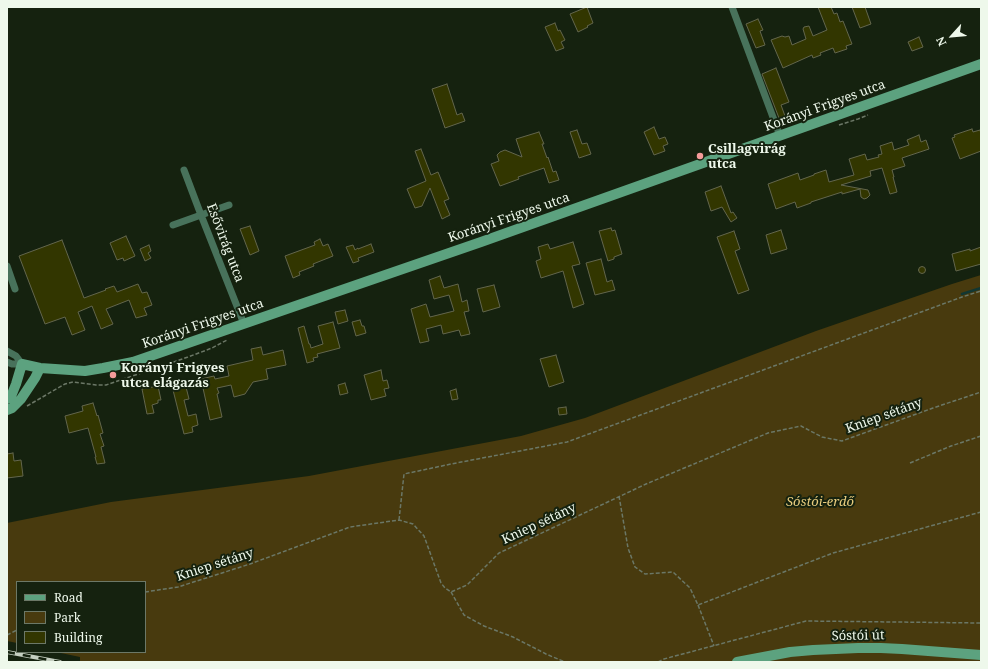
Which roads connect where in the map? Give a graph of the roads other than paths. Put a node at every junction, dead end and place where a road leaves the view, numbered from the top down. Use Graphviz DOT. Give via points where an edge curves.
graph roads {
  1 [pos="732,7"];
  2 [pos="981,64"];
  3 [pos="780,136"];
  4 [pos="184,170"];
  5 [pos="229,205"];
  6 [pos="201,215"];
  7 [pos="173,225"];
  8 [pos="7,266"];
  9 [pos="15,289"];
  10 [pos="244,324"];
  11 [pos="7,351"];
  12 [pos="7,362"];
  13 [pos="22,364"];
  14 [pos="40,368"];
  15 [pos="7,399"];
  16 [pos="7,410"];
  17 [pos="981,655"];
  18 [pos="737,662"];
  1 -- 3 [label="street"];
  2 -- 3 [label="street, Korányi Frigyes utca"];
  3 -- 10 [label="street, Korányi Frigyes utca"];
  4 -- 6 [label="street, Esővirág utca"];
  5 -- 6 [label="street"];
  6 -- 7 [label="street"];
  6 -- 10 [label="street, Esővirág utca"];
  8 -- 9 [label="street"];
  10 -- 14 [label="street, Korányi Frigyes utca" via="133,362 85,371"];
  11 -- 13 [label="street" via="16,356"];
  12 -- 13 [label="street"];
  13 -- 14 [label="street, Korányi Frigyes utca"];
  13 -- 15 [label="street" via="12,394"];
  14 -- 16 [label="street" via="21,399"];
  17 -- 18 [label="street, Sóstói út" via="881,648 843,649 790,652"];
}
